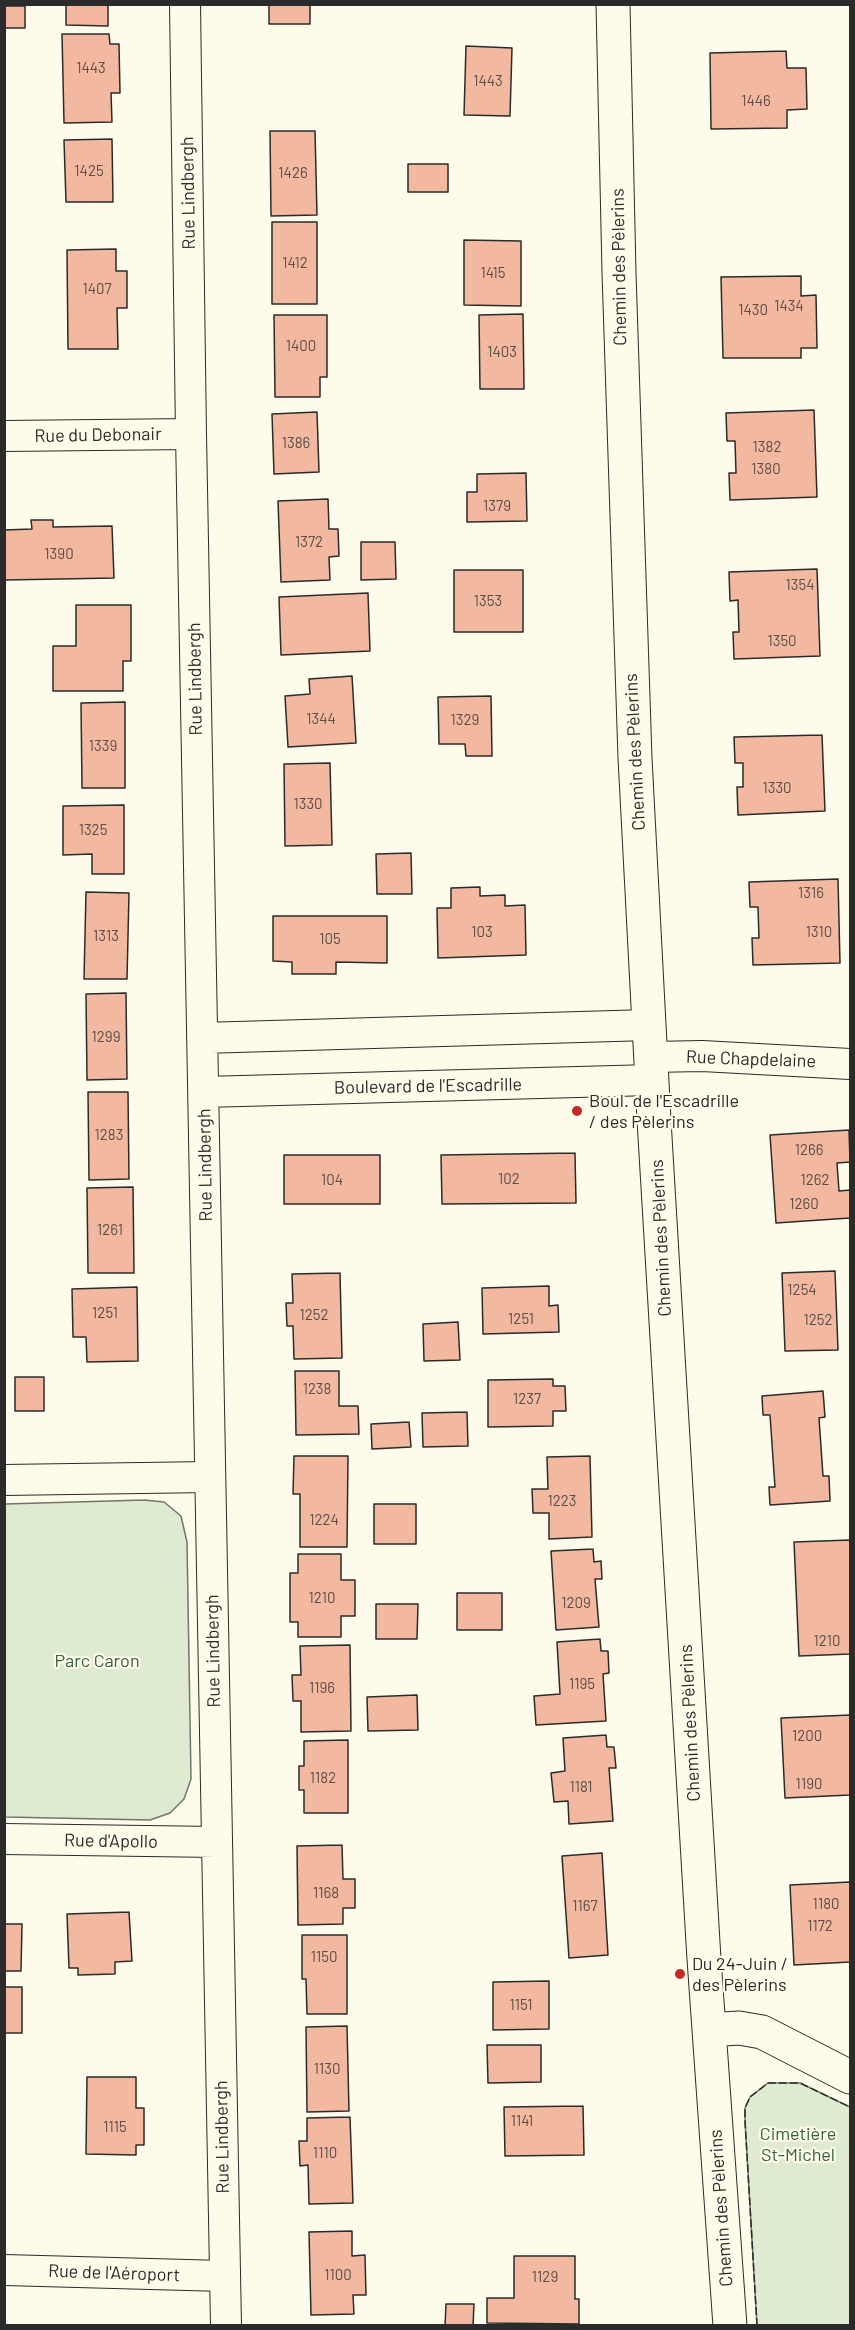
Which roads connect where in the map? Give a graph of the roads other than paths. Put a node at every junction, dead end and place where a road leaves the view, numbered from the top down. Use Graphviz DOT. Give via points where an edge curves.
graph roads {
  1 [pos="185,4"];
  2 [pos="613,4"];
  3 [pos="191,434"];
  4 [pos="4,436"];
  5 [pos="649,1025"];
  6 [pos="202,1038"];
  7 [pos="850,1064"];
  8 [pos="651,1069"];
  9 [pos="204,1092"];
  10 [pos="210,1477"];
  11 [pos="4,1480"];
  12 [pos="4,1839"];
  13 [pos="217,1842"];
  14 [pos="709,2030"];
  15 [pos="850,2076"];
  16 [pos="4,2270"];
  17 [pos="225,2277"];
  18 [pos="226,2325"];
  19 [pos="730,2325"];
  1 -- 3 [label="street, Rue Lindbergh"];
  2 -- 5 [label="street, Chemin des Pèlerins" via="626,526"];
  3 -- 4 [label="street, Rue du Debonair"];
  3 -- 6 [label="street, Rue Lindbergh"];
  5 -- 6 [label="street"];
  5 -- 8 [label="street, Chemin des Pèlerins"];
  6 -- 9 [label="street, Rue Lindbergh"];
  7 -- 8 [label="street, Rue Chapdelaine" via="702,1056"];
  8 -- 9 [label="street, Boulevard de l'Escadrille"];
  8 -- 14 [label="street, Chemin des Pèlerins"];
  9 -- 10 [label="street, Rue Lindbergh"];
  10 -- 11 [label="street"];
  10 -- 13 [label="street, Rue Lindbergh"];
  12 -- 13 [label="street, Rue d'Apollo"];
  13 -- 17 [label="street, Rue Lindbergh"];
  14 -- 15 [label="street" via="739,2028 762,2032"];
  14 -- 19 [label="street, Chemin des Pèlerins"];
  16 -- 17 [label="street, Rue de l'Aéroport"];
  17 -- 18 [label="street, Rue Lindbergh"];
}
